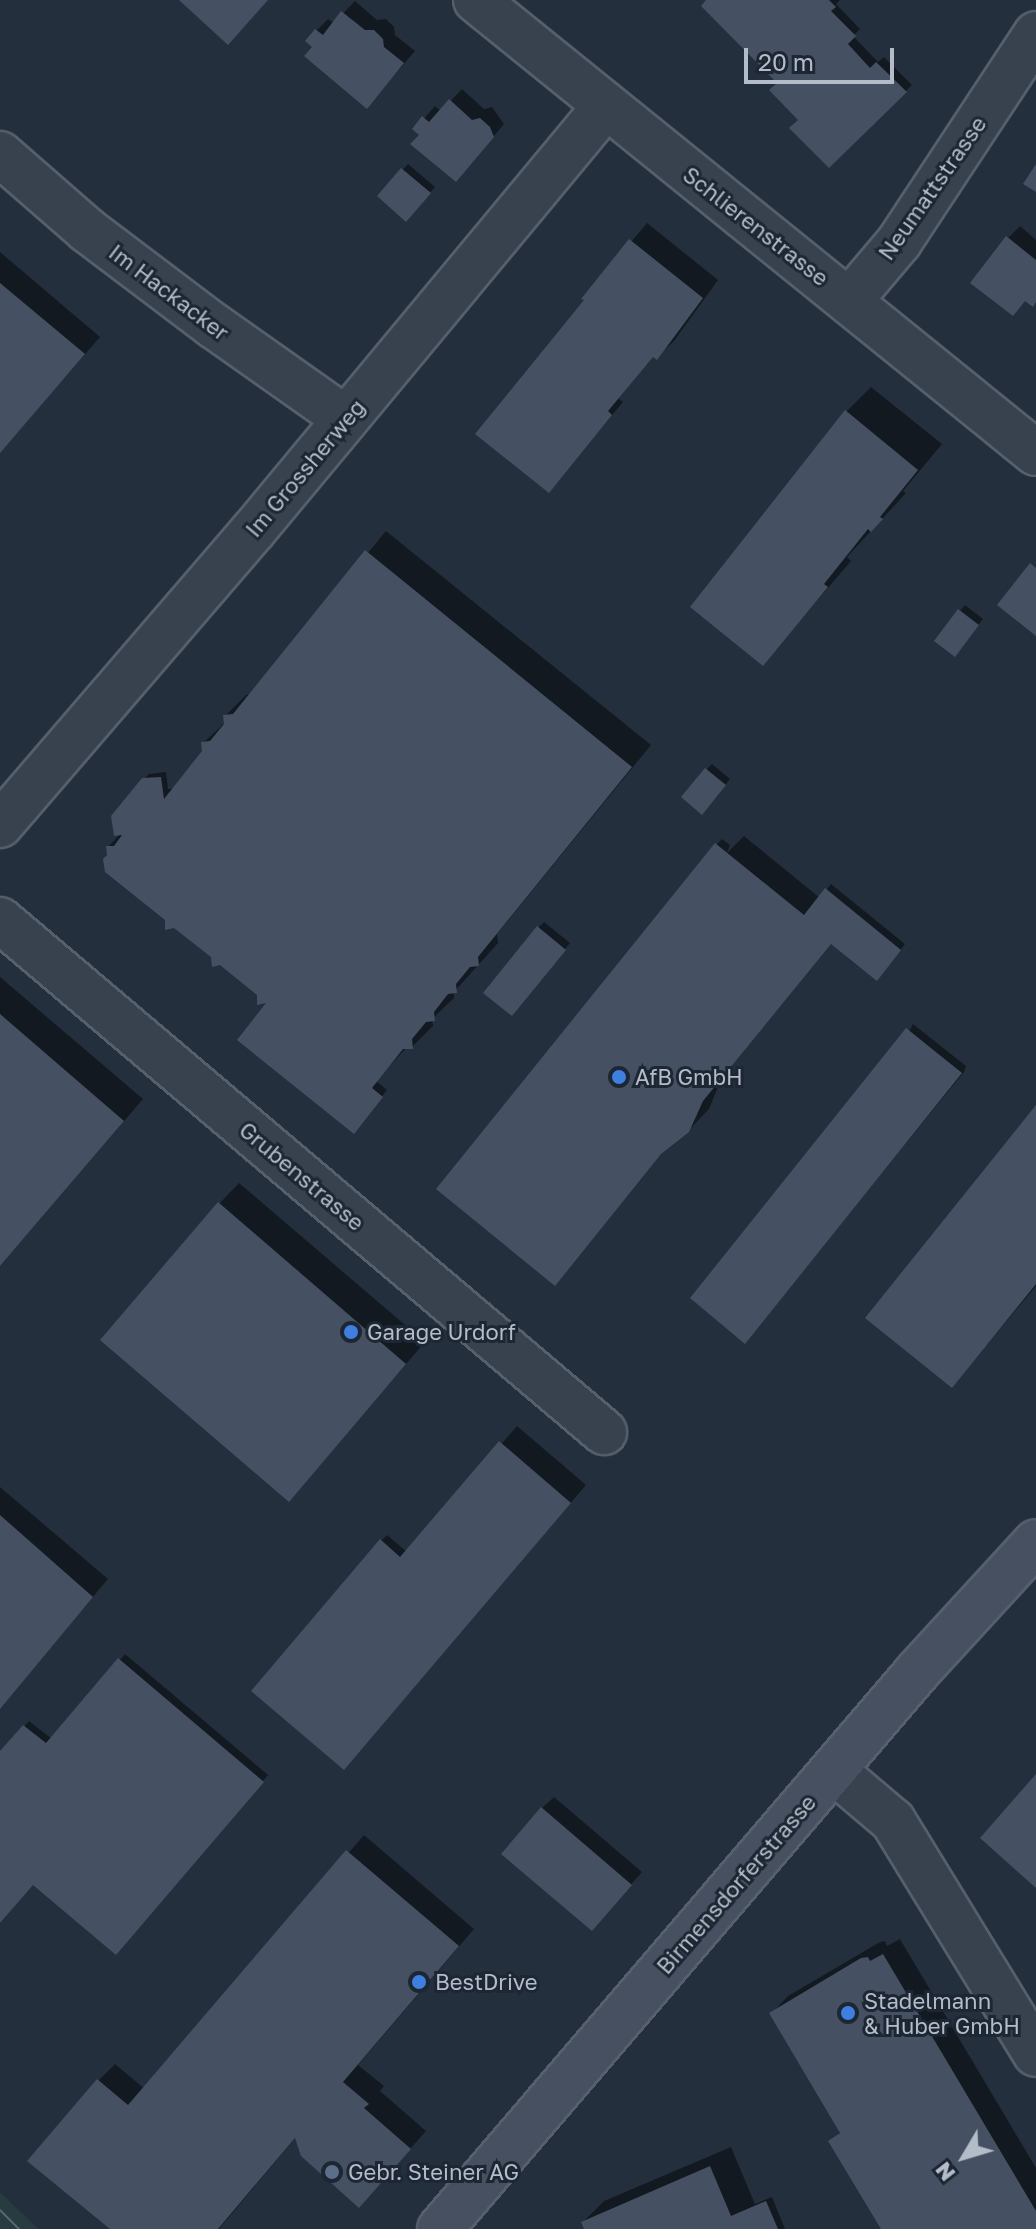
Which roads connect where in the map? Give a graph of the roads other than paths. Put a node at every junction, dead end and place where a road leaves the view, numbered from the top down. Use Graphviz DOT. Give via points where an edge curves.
graph roads {
  1 [pos="476,0"];
  2 [pos="1036,34"];
  3 [pos="605,107"];
  4 [pos="0,154"];
  5 [pos="850,300"];
  6 [pos="346,419"];
  7 [pos="1036,453"];
  8 [pos="0,825"];
  9 [pos="0,920"];
  10 [pos="604,1432"];
  11 [pos="1036,1542"];
  12 [pos="834,1771"];
  13 [pos="1036,2054"];
  14 [pos="440,2229"];
  1 -- 3 [label="street, Schlierenstrasse"];
  2 -- 5 [label="street, Neumattstrasse" via="899,242"];
  3 -- 5 [label="street, Schlierenstrasse"];
  3 -- 6 [label="street, Im Grossherweg"];
  4 -- 6 [label="street, Im Hackacker" via="87,230"];
  5 -- 7 [label="street, Schlierenstrasse"];
  6 -- 8 [label="street, Im Grossherweg"];
  9 -- 10 [label="street, Grubenstrasse"];
  11 -- 12 [label="main road, Birmensdorferstrasse"];
  12 -- 13 [label="street" via="893,1821"];
  12 -- 14 [label="main road, Birmensdorferstrasse"];
}
